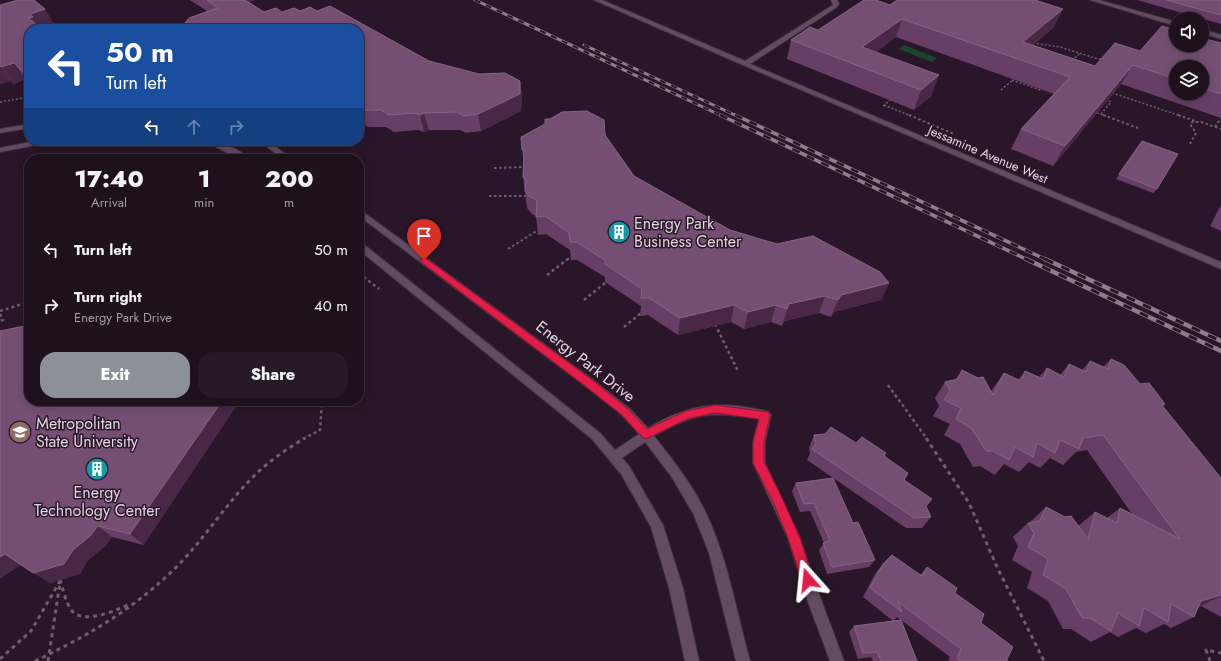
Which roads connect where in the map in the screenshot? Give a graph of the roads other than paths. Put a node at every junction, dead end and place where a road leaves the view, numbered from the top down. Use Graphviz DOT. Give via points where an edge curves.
graph roads {
  1 [pos="598,0"];
  2 [pos="1093,0"];
  3 [pos="835,1"];
  4 [pos="1169,22"];
  5 [pos="1209,33"];
  6 [pos="1221,37"];
  7 [pos="744,64"];
  8 [pos="24,127"];
  9 [pos="0,131"];
  10 [pos="24,145"];
  11 [pos="221,146"];
  12 [pos="269,146"];
  13 [pos="0,150"];
  14 [pos="236,154"];
  15 [pos="281,154"];
  16 [pos="364,216"];
  17 [pos="364,249"];
  18 [pos="1221,266"];
  19 [pos="646,434"];
  20 [pos="614,457"];
  21 [pos="692,661"];
  22 [pos="743,661"];
  23 [pos="837,661"];
  1 -- 7 [label="street, Jessamine Avenue West"];
  2 -- 4 [label="street"];
  3 -- 7 [label="street" via="835,6"];
  5 -- 6 [label="street"];
  7 -- 18 [label="street, Jessamine Avenue West"];
  8 -- 9 [label="street"];
  10 -- 13 [label="street"];
  11 -- 14 [label="street"];
  12 -- 15 [label="street"];
  16 -- 19 [label="street, Energy Park Drive" via="588,382 626,412"];
  17 -- 20 [label="street" via="596,436"];
  19 -- 20 [label="street"];
  19 -- 22 [label="street, Energy Park Drive" via="675,472 698,510 714,553"];
  19 -- 23 [label="street" via="686,415 715,409 765,415 758,442 759,463 794,538"];
  20 -- 21 [label="street" via="625,470 657,525 676,588"];
}
